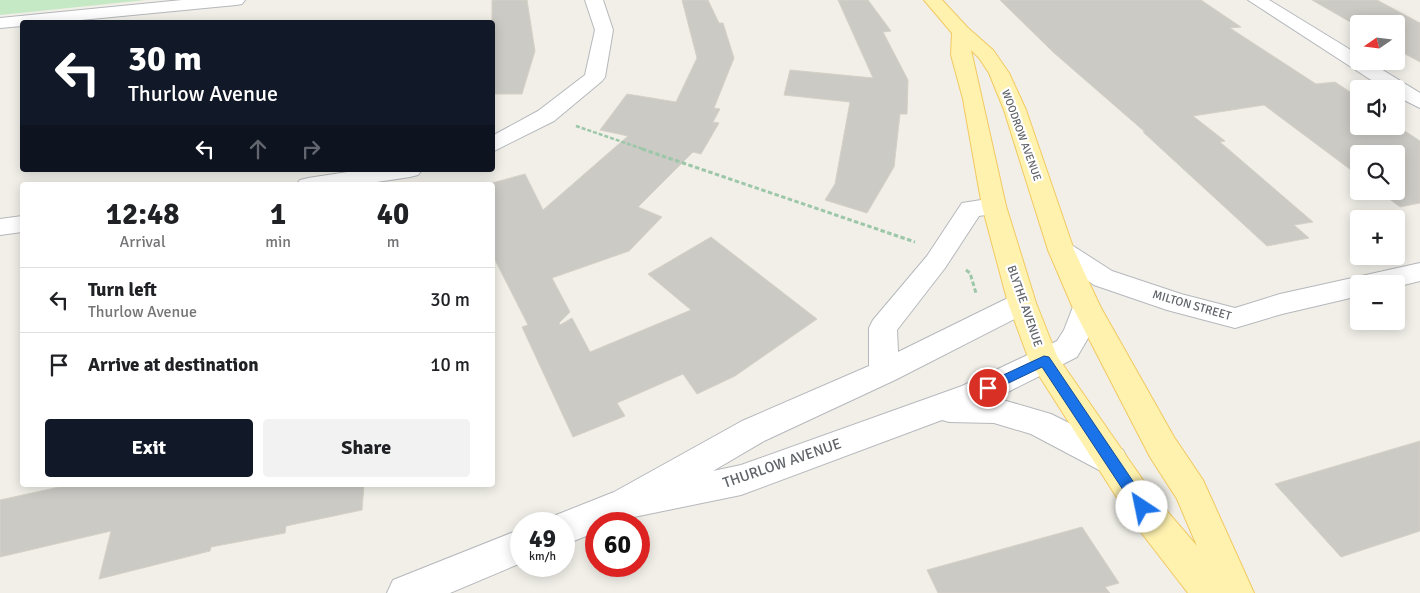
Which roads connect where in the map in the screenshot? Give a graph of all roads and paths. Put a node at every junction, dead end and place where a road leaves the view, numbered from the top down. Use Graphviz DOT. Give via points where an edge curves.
graph roads {
  1 [pos="236,0"];
  2 [pos="594,0"];
  3 [pos="933,0"];
  4 [pos="1256,0"];
  5 [pos="31,20"];
  6 [pos="20,21"];
  7 [pos="0,23"];
  8 [pos="961,32"];
  9 [pos="1420,102"];
  10 [pos="546,116"];
  11 [pos="495,143"];
  12 [pos="396,172"];
  13 [pos="328,182"];
  14 [pos="994,206"];
  15 [pos="20,224"];
  16 [pos="0,227"];
  17 [pos="923,244"];
  18 [pos="1061,250"];
  19 [pos="965,268"];
  20 [pos="1420,272"];
  21 [pos="1405,275"];
  22 [pos="1350,288"];
  23 [pos="978,301"];
  24 [pos="1022,303"];
  25 [pos="1086,306"];
  26 [pos="1044,360"];
  27 [pos="884,372"];
  28 [pos="934,409"];
  29 [pos="1111,460"];
  30 [pos="626,504"];
  31 [pos="575,525"];
  32 [pos="510,550"];
  33 [pos="406,593"];
  34 [pos="1212,593"];
  35 [pos="1235,593"];
  1 -- 5 [label="street"];
  2 -- 10 [label="street" via="604,30 596,77"];
  3 -- 8 [label="main road, WOODROW AVENUE"];
  4 -- 9 [label="street"];
  6 -- 7 [label="street"];
  8 -- 14 [label="main road" via="961,55"];
  8 -- 18 [label="main road, WOODROW AVENUE" via="986,54 999,73 1015,110"];
  10 -- 11 [label="street"];
  10 -- 17 [label="path"];
  12 -- 13 [label="street"];
  14 -- 24 [label="main road, BLYTHE AVENUE"];
  14 -- 27 [label="street" via="971,209 936,262 883,328"];
  15 -- 16 [label="street"];
  18 -- 22 [label="street, MILTON STREET" via="1103,278 1235,318"];
  18 -- 25 [label="main road"];
  19 -- 23 [label="path" via="970,273"];
  20 -- 21 [label="street"];
  24 -- 26 [label="main road, BLYTHE AVENUE"];
  24 -- 27 [label="street, THURLOW AVENUE"];
  25 -- 26 [label="street, THURLOW AVENUE" via="1077,333 1067,349"];
  25 -- 35 [label="main road" via="1162,447 1191,491"];
  26 -- 28 [label="street, THURLOW AVENUE" via="973,395"];
  26 -- 29 [label="main road, BLYTHE AVENUE"];
  27 -- 30 [label="street, THURLOW AVENUE" via="753,431"];
  28 -- 29 [label="street, THURLOW AVENUE" via="994,410 1040,423"];
  28 -- 30 [label="street, THURLOW AVENUE" via="741,480"];
  29 -- 34 [label="main road, BLYTHE AVENUE" via="1142,507"];
  30 -- 31 [label="street, THURLOW AVENUE"];
  32 -- 33 [label="street"];
}
